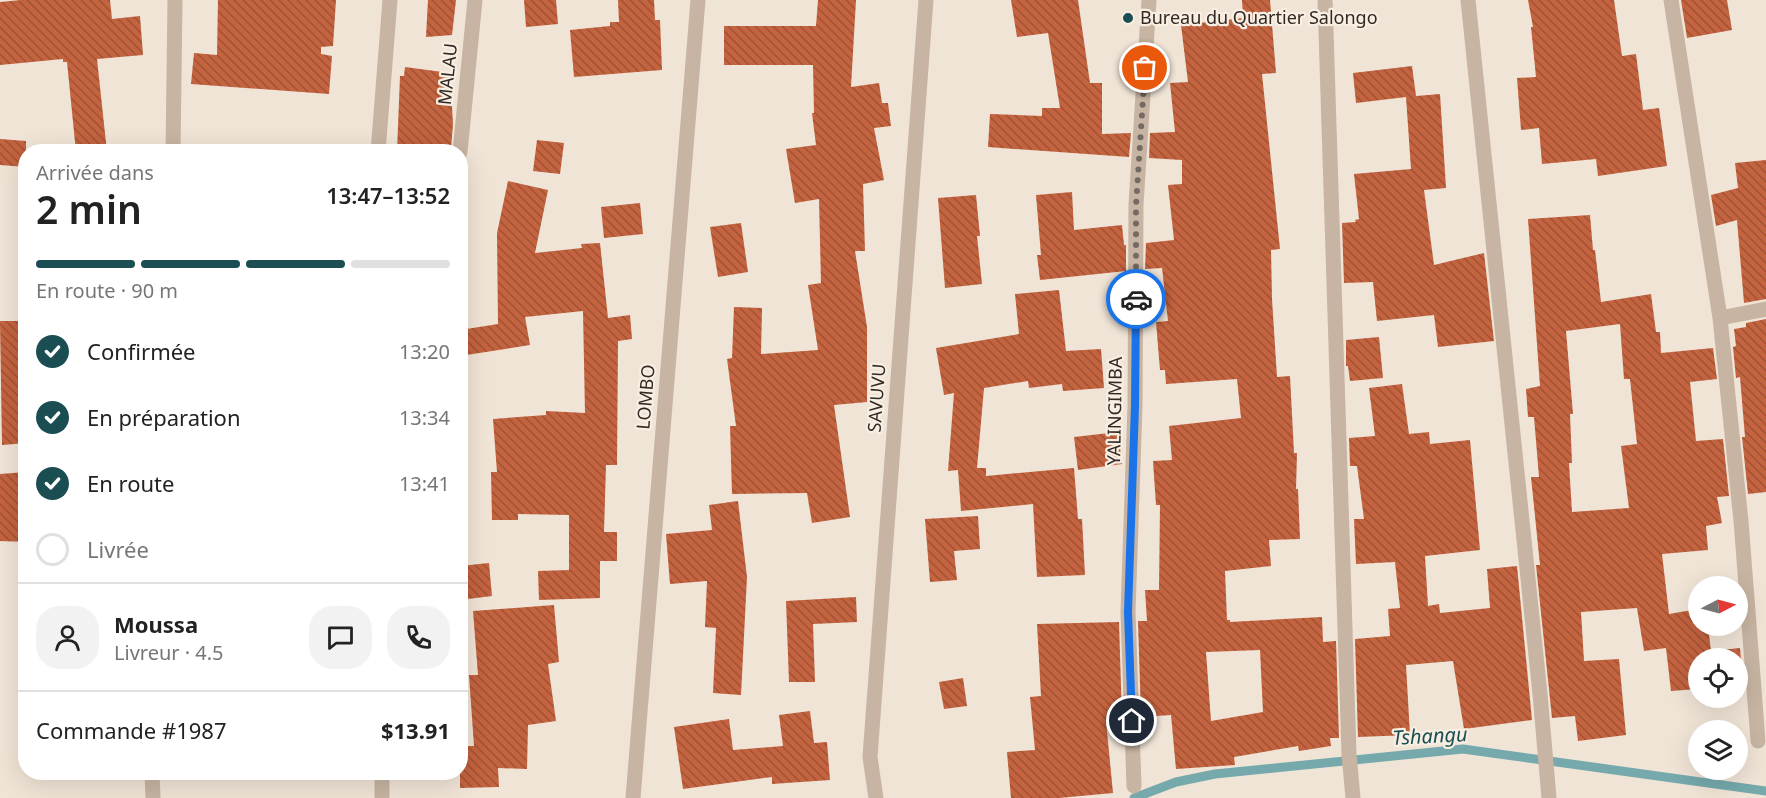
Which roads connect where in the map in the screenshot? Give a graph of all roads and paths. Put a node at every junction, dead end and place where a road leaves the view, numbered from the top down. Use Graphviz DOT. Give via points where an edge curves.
graph roads {
  1 [pos="175,0"];
  2 [pos="390,0"];
  3 [pos="475,0"];
  4 [pos="698,0"];
  5 [pos="926,0"];
  6 [pos="1149,0"];
  7 [pos="1325,0"];
  8 [pos="1468,0"];
  9 [pos="1671,0"];
  10 [pos="172,144"];
  11 [pos="379,144"];
  12 [pos="461,144"];
  13 [pos="1766,309"];
  14 [pos="1720,318"];
  15 [pos="1758,741"];
  16 [pos="152,780"];
  17 [pos="382,780"];
  18 [pos="1134,786"];
  19 [pos="153,798"];
  20 [pos="382,798"];
  21 [pos="633,798"];
  22 [pos="876,798"];
  23 [pos="1353,798"];
  24 [pos="1549,798"];
  1 -- 10 [label="street"];
  2 -- 11 [label="street"];
  3 -- 12 [label="street, MALAU"];
  4 -- 21 [label="street, LOMBO"];
  5 -- 22 [label="street, SAVUVU" via="870,757"];
  6 -- 18 [label="street, YALINGIMBA" via="1136,206 1128,612"];
  7 -- 23 [label="street"];
  8 -- 24 [label="street"];
  9 -- 14 [label="street"];
  13 -- 14 [label="street"];
  14 -- 15 [label="street"];
  16 -- 19 [label="street"];
  17 -- 20 [label="street"];
}
